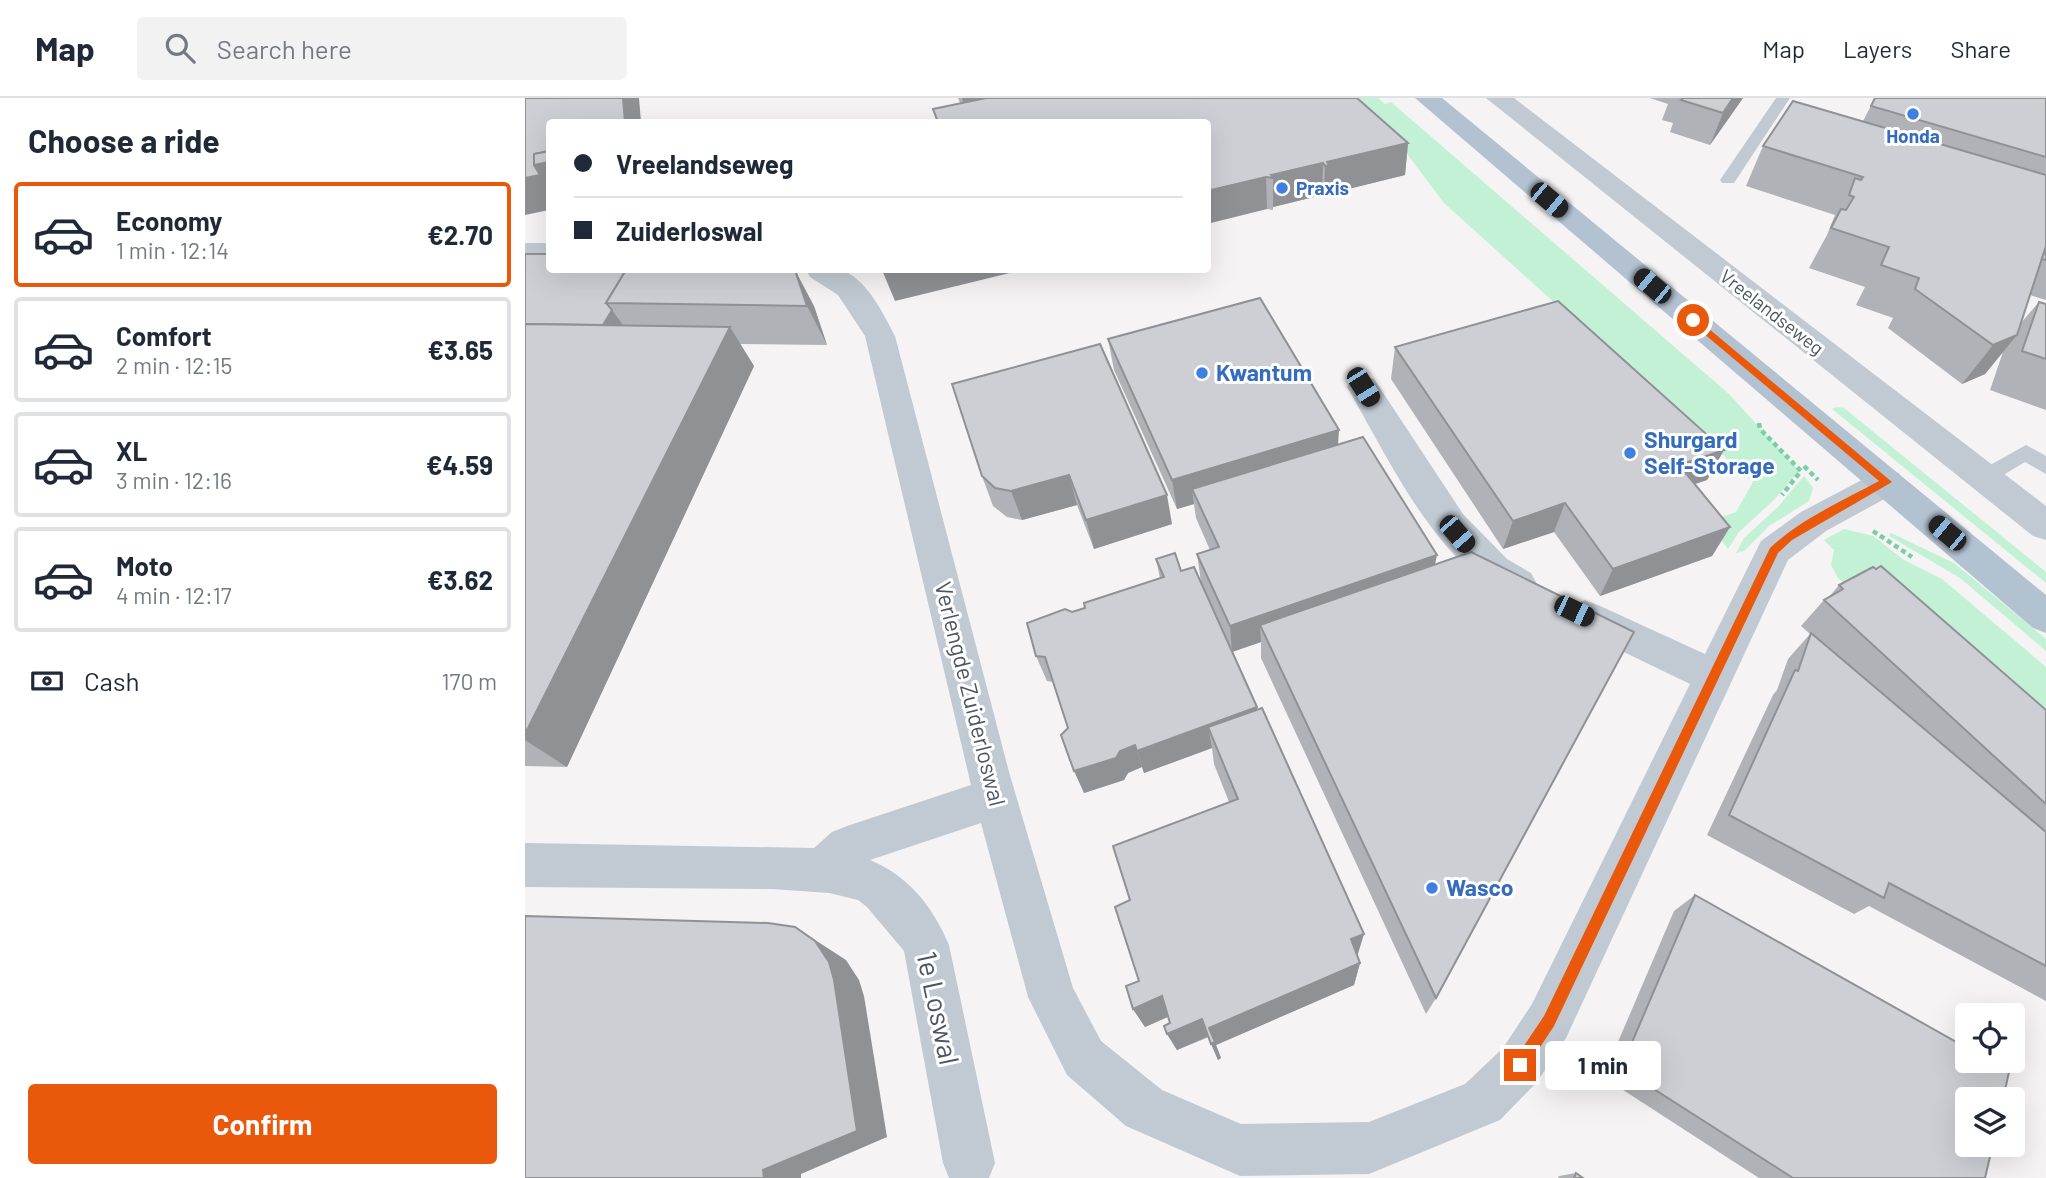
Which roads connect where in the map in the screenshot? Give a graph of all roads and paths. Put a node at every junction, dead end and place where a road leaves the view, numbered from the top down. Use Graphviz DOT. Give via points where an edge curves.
graph roads {
  1 [pos="1427,98"];
  2 [pos="1498,98"];
  3 [pos="1783,98"];
  4 [pos="1728,180"];
  5 [pos="525,252"];
  6 [pos="546,252"];
  7 [pos="828,273"];
  8 [pos="1363,387"];
  9 [pos="1765,419"];
  10 [pos="2046,466"];
  11 [pos="1801,474"];
  12 [pos="1983,478"];
  13 [pos="1887,482"];
  14 [pos="2046,526"];
  15 [pos="2046,617"];
  16 [pos="1713,677"];
  17 [pos="996,799"];
  18 [pos="525,865"];
  19 [pos="821,871"];
  20 [pos="969,1163"];
  1 -- 13 [label="main road"];
  2 -- 12 [label="street, Vreelandseweg"];
  3 -- 4 [label="lane"];
  5 -- 6 [label="street"];
  7 -- 17 [label="street, Verlengde Zuiderloswal" via="865,307 880,336"];
  8 -- 16 [label="street" via="1476,557 1505,578"];
  9 -- 11 [label="path" via="1759,422 1761,429"];
  10 -- 12 [label="lane" via="2026,452"];
  12 -- 14 [label="street, Vreelandseweg"];
  13 -- 15 [label="main road"];
  13 -- 16 [label="street, Verlengde Zuiderloswal" via="1788,537 1774,551"];
  16 -- 17 [label="street, Verlengde Zuiderloswal" via="1549,1021 1520,1065 1482,1102 1369,1148 1240,1150 1144,1108 1084,1058 1052,997"];
  17 -- 19 [label="street" via="848,846"];
  18 -- 19 [label="street, 1e Loswal"];
  19 -- 20 [label="street, 1e Loswal" via="867,881 901,909 926,945"];
}
